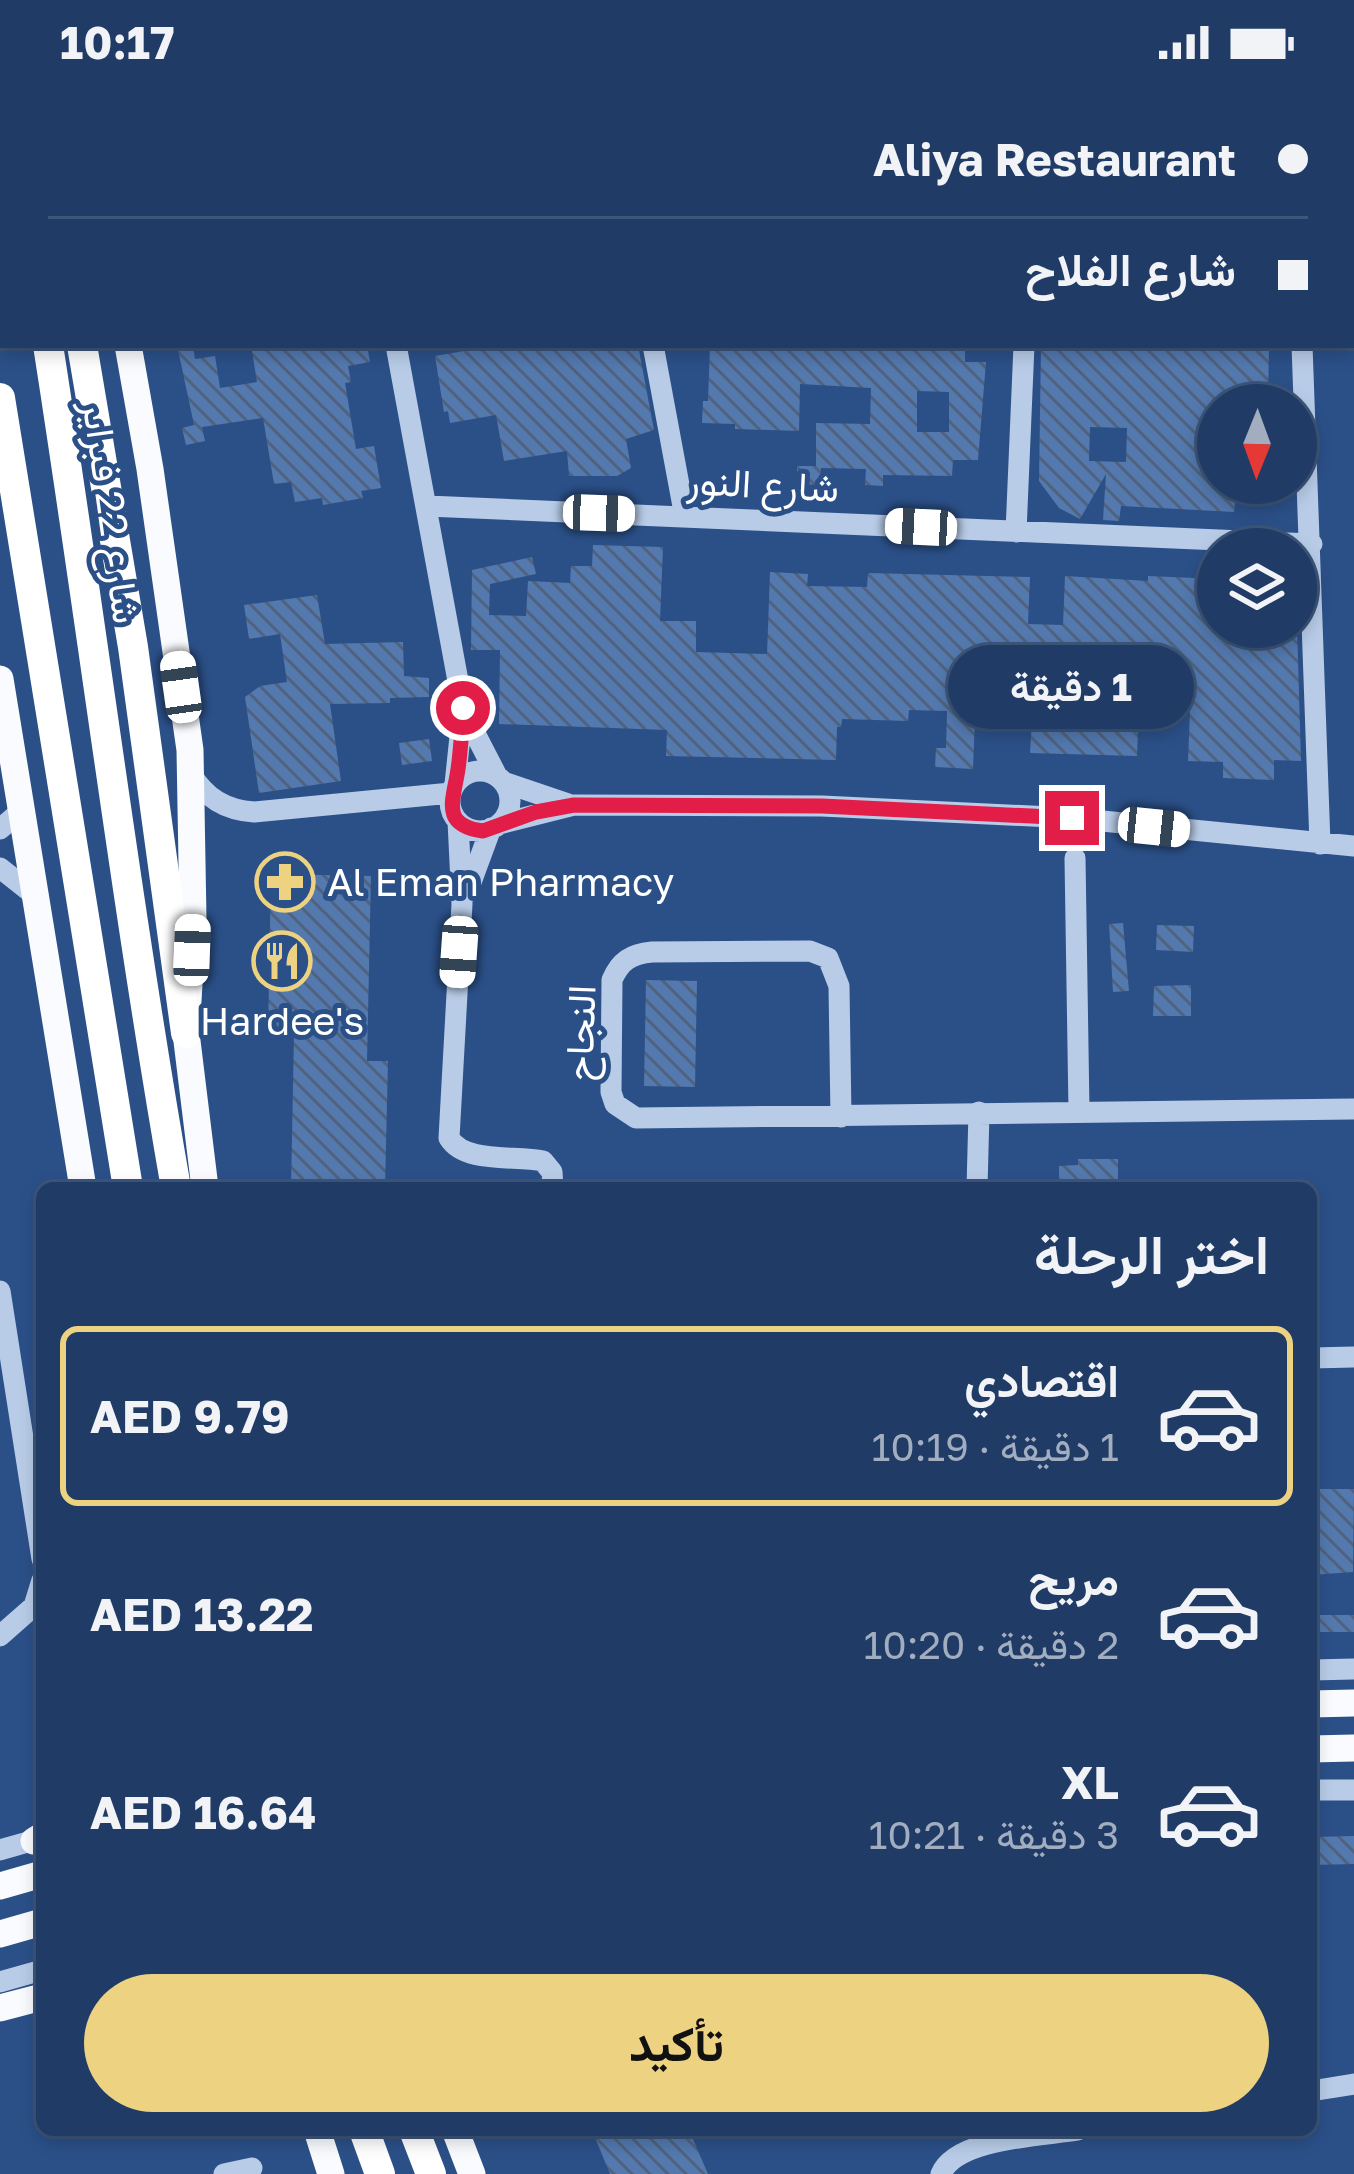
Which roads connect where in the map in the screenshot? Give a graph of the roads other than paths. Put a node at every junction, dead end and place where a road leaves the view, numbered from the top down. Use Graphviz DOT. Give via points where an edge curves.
graph roads {
  1 [pos="48,348"];
  2 [pos="83,348"];
  3 [pos="129,348"];
  4 [pos="397,348"];
  5 [pos="654,348"];
  6 [pos="1024,348"];
  7 [pos="1302,348"];
  8 [pos="0,398"];
  9 [pos="427,506"];
  10 [pos="685,517"];
  11 [pos="1311,528"];
  12 [pos="1016,532"];
  13 [pos="1197,539"];
  14 [pos="1315,648"];
  15 [pos="0,679"];
  16 [pos="463,708"];
  17 [pos="191,773"];
  18 [pos="500,779"];
  19 [pos="453,789"];
  20 [pos="574,805"];
  21 [pos="10,820"];
  22 [pos="458,821"];
  23 [pos="495,826"];
  24 [pos="1320,844"];
  25 [pos="1354,846"];
  26 [pos="1075,858"];
  27 [pos="0,868"];
  28 [pos="33,894"];
  29 [pos="462,904"];
  30 [pos="186,1033"];
  31 [pos="1354,1108"];
  32 [pos="1079,1111"];
  33 [pos="979,1112"];
  34 [pos="841,1118"];
  35 [pos="82,1182"];
  36 [pos="127,1182"];
  37 [pos="175,1182"];
  38 [pos="204,1182"];
  39 [pos="553,1182"];
  40 [pos="977,1182"];
  41 [pos="0,1291"];
  42 [pos="1354,1357"];
  43 [pos="1317,1358"];
  44 [pos="36,1521"];
  45 [pos="36,1600"];
  46 [pos="0,1636"];
  47 [pos="1354,1669"];
  48 [pos="1317,1670"];
  49 [pos="1354,1703"];
  50 [pos="1317,1704"];
  51 [pos="1354,1748"];
  52 [pos="1317,1749"];
  53 [pos="1317,1790"];
  54 [pos="1354,1790"];
  55 [pos="36,1839"];
  56 [pos="0,1850"];
  57 [pos="36,1876"];
  58 [pos="0,1886"];
  59 [pos="36,1924"];
  60 [pos="0,1934"];
  61 [pos="36,1972"];
  62 [pos="0,1982"];
  63 [pos="36,1999"];
  64 [pos="0,2008"];
  65 [pos="1354,2084"];
  66 [pos="1317,2090"];
  67 [pos="319,2136"];
  68 [pos="366,2136"];
  69 [pos="416,2136"];
  70 [pos="457,2136"];
  71 [pos="1042,2136"];
  72 [pos="252,2168"];
  73 [pos="224,2174"];
  74 [pos="331,2174"];
  75 [pos="380,2174"];
  76 [pos="431,2174"];
  77 [pos="472,2174"];
  78 [pos="941,2174"];
  1 -- 37 [label="highway, شارع 22 فبراير"];
  2 -- 30 [label="highway"];
  3 -- 17 [label="main road, شارع 22 فبراير"];
  4 -- 9 [label="street"];
  5 -- 10 [label="street"];
  6 -- 12 [label="street"];
  7 -- 11 [label="street"];
  8 -- 36 [label="highway"];
  9 -- 10 [label="street, شارع النور"];
  9 -- 16 [label="street"];
  10 -- 12 [label="street, شارع النور"];
  12 -- 13 [label="street, شارع النور"];
  14 -- 24 [label="street"];
  15 -- 21 [label="main road"];
  16 -- 18 [label="street"];
  16 -- 19 [label="street"];
  17 -- 19 [label="street" via="210,798 254,812"];
  17 -- 30 [label="main road, شارع 22 فبراير"];
  18 -- 19 [label="street" via="479,771"];
  18 -- 20 [label="street"];
  18 -- 23 [label="street" via="510,804"];
  19 -- 22 [label="street"];
  20 -- 23 [label="street"];
  20 -- 24 [label="street" via="955,811"];
  21 -- 28 [label="main road"];
  22 -- 23 [label="street" via="474,830"];
  22 -- 29 [label="street"];
  23 -- 29 [label="street"];
  24 -- 25 [label="street"];
  26 -- 32 [label="street"];
  27 -- 28 [label="street"];
  28 -- 35 [label="main road"];
  29 -- 39 [label="street" via="449,1138 465,1152 543,1161"];
  30 -- 38 [label="main road, شارع 22 فبراير"];
  31 -- 32 [label="street, النجاح"];
  32 -- 33 [label="street, النجاح"];
  33 -- 34 [label="street, النجاح"];
  33 -- 40 [label="street"];
  34 -- 34 [label="street, النجاح" via="624,1113 610,1092 617,968 652,952 828,958 838,986"];
  41 -- 44 [label="street"];
  42 -- 43 [label="street"];
  45 -- 46 [label="street"];
  47 -- 48 [label="street"];
  49 -- 50 [label="main road"];
  51 -- 52 [label="main road"];
  53 -- 54 [label="street"];
  55 -- 56 [label="street"];
  57 -- 58 [label="main road"];
  59 -- 60 [label="main road"];
  61 -- 62 [label="street"];
  63 -- 64 [label="main road"];
  65 -- 66 [label="street"];
  67 -- 74 [label="main road"];
  68 -- 75 [label="highway"];
  69 -- 76 [label="highway"];
  70 -- 77 [label="main road"];
  71 -- 78 [label="street" via="965,2149"];
  72 -- 73 [label="street"];
}
